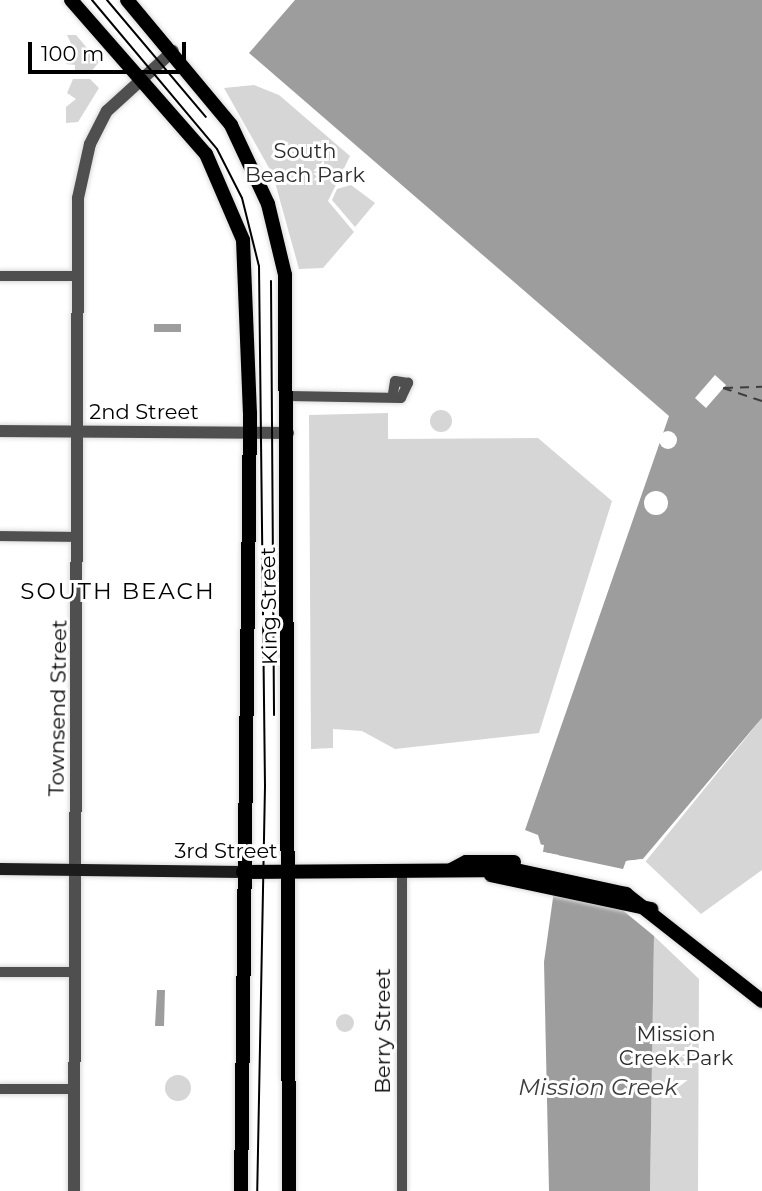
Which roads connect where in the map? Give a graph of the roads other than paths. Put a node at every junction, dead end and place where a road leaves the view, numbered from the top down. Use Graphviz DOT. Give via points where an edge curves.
graph roads {
  1 [pos="71,0"];
  2 [pos="127,0"];
  3 [pos="173,51"];
  4 [pos="139,77"];
  5 [pos="0,276"];
  6 [pos="77,276"];
  7 [pos="393,393"];
  8 [pos="289,396"];
  9 [pos="0,431"];
  10 [pos="78,431"];
  11 [pos="250,432"];
  12 [pos="288,433"];
  13 [pos="0,536"];
  14 [pos="78,537"];
  15 [pos="0,869"];
  16 [pos="76,869"];
  17 [pos="451,870"];
  18 [pos="402,871"];
  19 [pos="243,872"];
  20 [pos="293,872"];
  21 [pos="557,879"];
  22 [pos="626,894"];
  23 [pos="0,972"];
  24 [pos="75,972"];
  25 [pos="762,1001"];
  26 [pos="0,1089"];
  27 [pos="74,1089"];
  28 [pos="74,1191"];
  29 [pos="241,1191"];
  30 [pos="289,1191"];
  31 [pos="402,1191"];
  1 -- 4 [label="main road, King Street"];
  2 -- 3 [label="main road, King Street"];
  3 -- 4 [label="street, Townsend Street"];
  3 -- 8 [label="main road, King Street" via="231,125 268,204 285,275"];
  4 -- 6 [label="street, Townsend Street" via="107,111 85,160"];
  4 -- 11 [label="main road, King Street" via="206,154 237,216 247,269"];
  5 -- 6 [label="street"];
  6 -- 10 [label="street, Townsend Street"];
  7 -- 8 [label="street"];
  8 -- 12 [label="main road, King Street"];
  9 -- 10 [label="street, 2nd Street"];
  10 -- 11 [label="street, 2nd Street"];
  10 -- 14 [label="street, Townsend Street"];
  11 -- 12 [label="street, 2nd Street"];
  11 -- 19 [label="main road, King Street"];
  12 -- 20 [label="main road, King Street"];
  13 -- 14 [label="street"];
  14 -- 16 [label="street, Townsend Street"];
  15 -- 16 [label="main road, 3rd Street"];
  16 -- 19 [label="main road, 3rd Street"];
  16 -- 24 [label="street, Townsend Street"];
  17 -- 18 [label="main road, 3rd Street"];
  17 -- 21 [label="main road, 3rd Street"];
  17 -- 21 [label="main road, 3rd Street" via="480,861"];
  18 -- 20 [label="main road, 3rd Street"];
  18 -- 31 [label="street, Berry Street"];
  19 -- 20 [label="main road, 3rd Street"];
  19 -- 29 [label="main road, King Street"];
  20 -- 30 [label="main road, King Street"];
  21 -- 22 [label="main road, 3rd Street"];
  21 -- 22 [label="main road, 3rd Street"];
  22 -- 25 [label="main road" via="640,890 652,909"];
  23 -- 24 [label="street"];
  24 -- 27 [label="street, Townsend Street"];
  26 -- 27 [label="street"];
  27 -- 28 [label="street, Townsend Street"];
}
